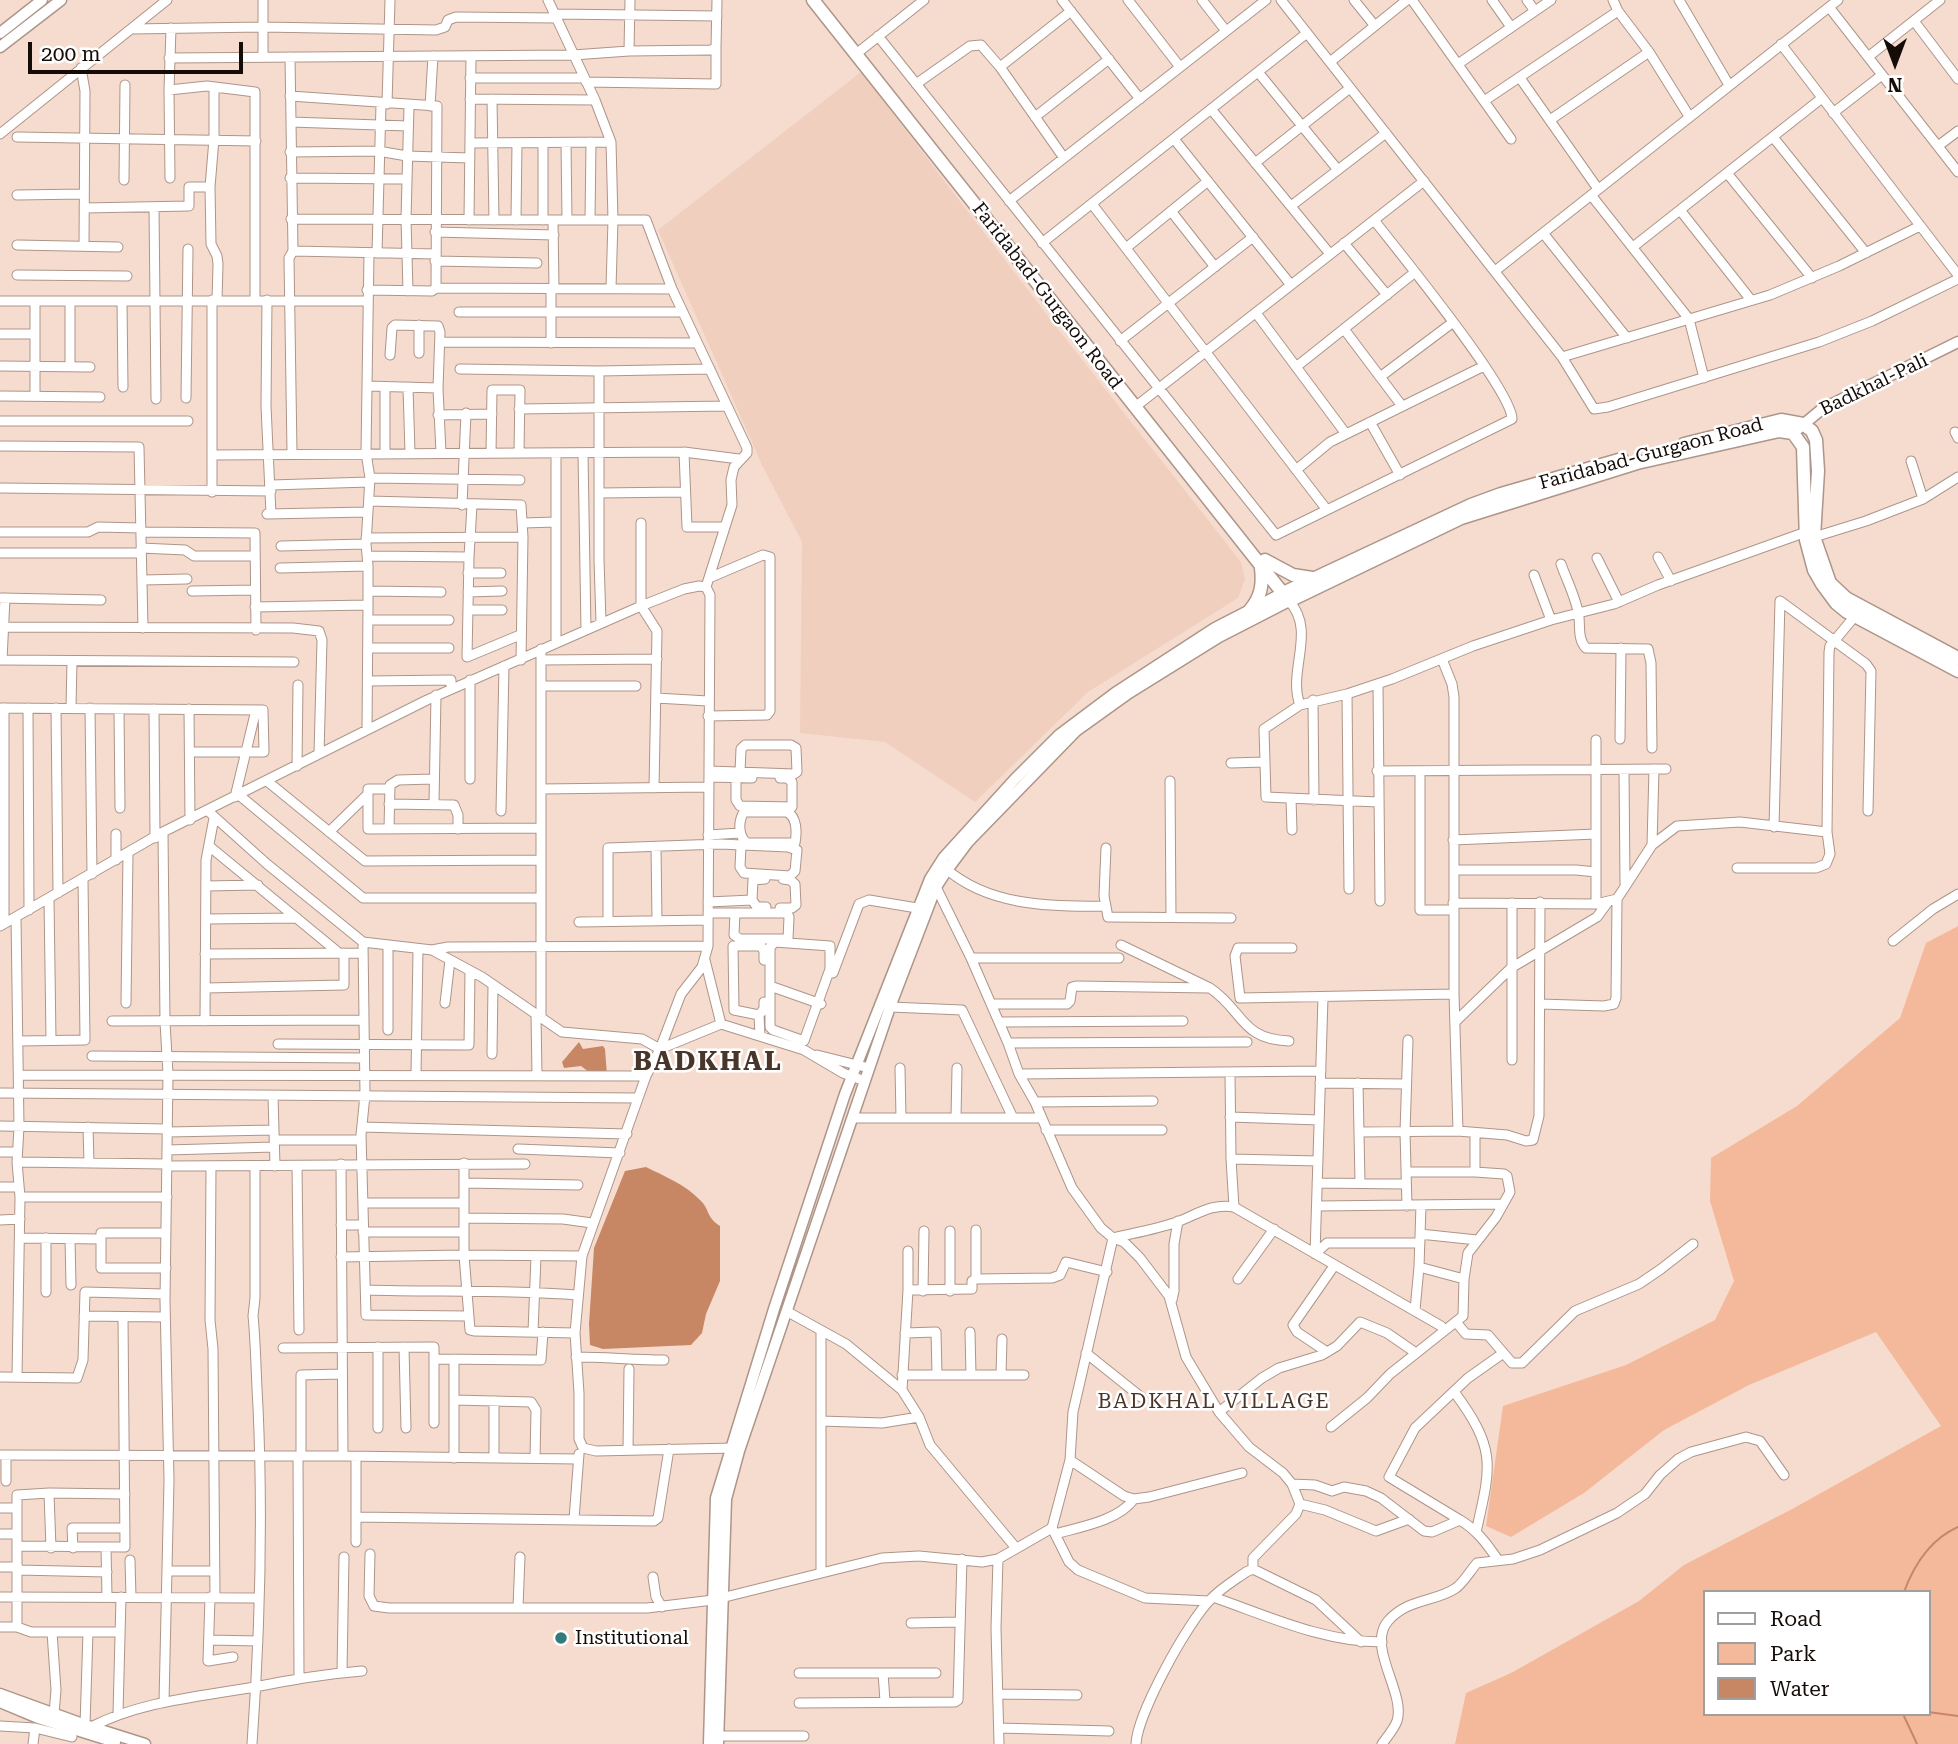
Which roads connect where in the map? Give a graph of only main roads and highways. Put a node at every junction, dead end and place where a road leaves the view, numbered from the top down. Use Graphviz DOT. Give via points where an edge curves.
graph roads {
  1 [pos="813,0"];
  2 [pos="822,0"];
  3 [pos="859,52"];
  4 [pos="1798,429"];
  5 [pos="1809,536"];
  6 [pos="1263,564"];
  7 [pos="1315,578"];
  8 [pos="1288,596"];
  9 [pos="1250,610"];
  10 [pos="1958,658"];
  11 [pos="1958,671"];
  1 -- 3 [label="main road, Faridabad-Gurgaon Road"];
  2 -- 3 [label="main road, Faridabad-Gurgaon Road"];
  3 -- 6 [label="main road, Faridabad-Gurgaon Road"];
  4 -- 5 [label="main road, Faridabad-Gurgaon Road"];
  4 -- 7 [label="main road, Faridabad-Gurgaon Road" via="1781,421 1742,429 1500,494"];
  4 -- 8 [label="main road, Faridabad-Gurgaon Road" via="1637,463 1524,497 1461,518"];
  5 -- 10 [label="main road, Faridabad-Gurgaon Road" via="1830,583 1846,598"];
  5 -- 11 [label="main road, Faridabad-Gurgaon Road" via="1814,570 1836,603"];
  6 -- 7 [label="main road"];
  6 -- 8 [label="main road, Faridabad-Gurgaon Road"];
  6 -- 9 [label="main road" via="1259,597"];
  7 -- 8 [label="main road, Faridabad-Gurgaon Road"];
}
